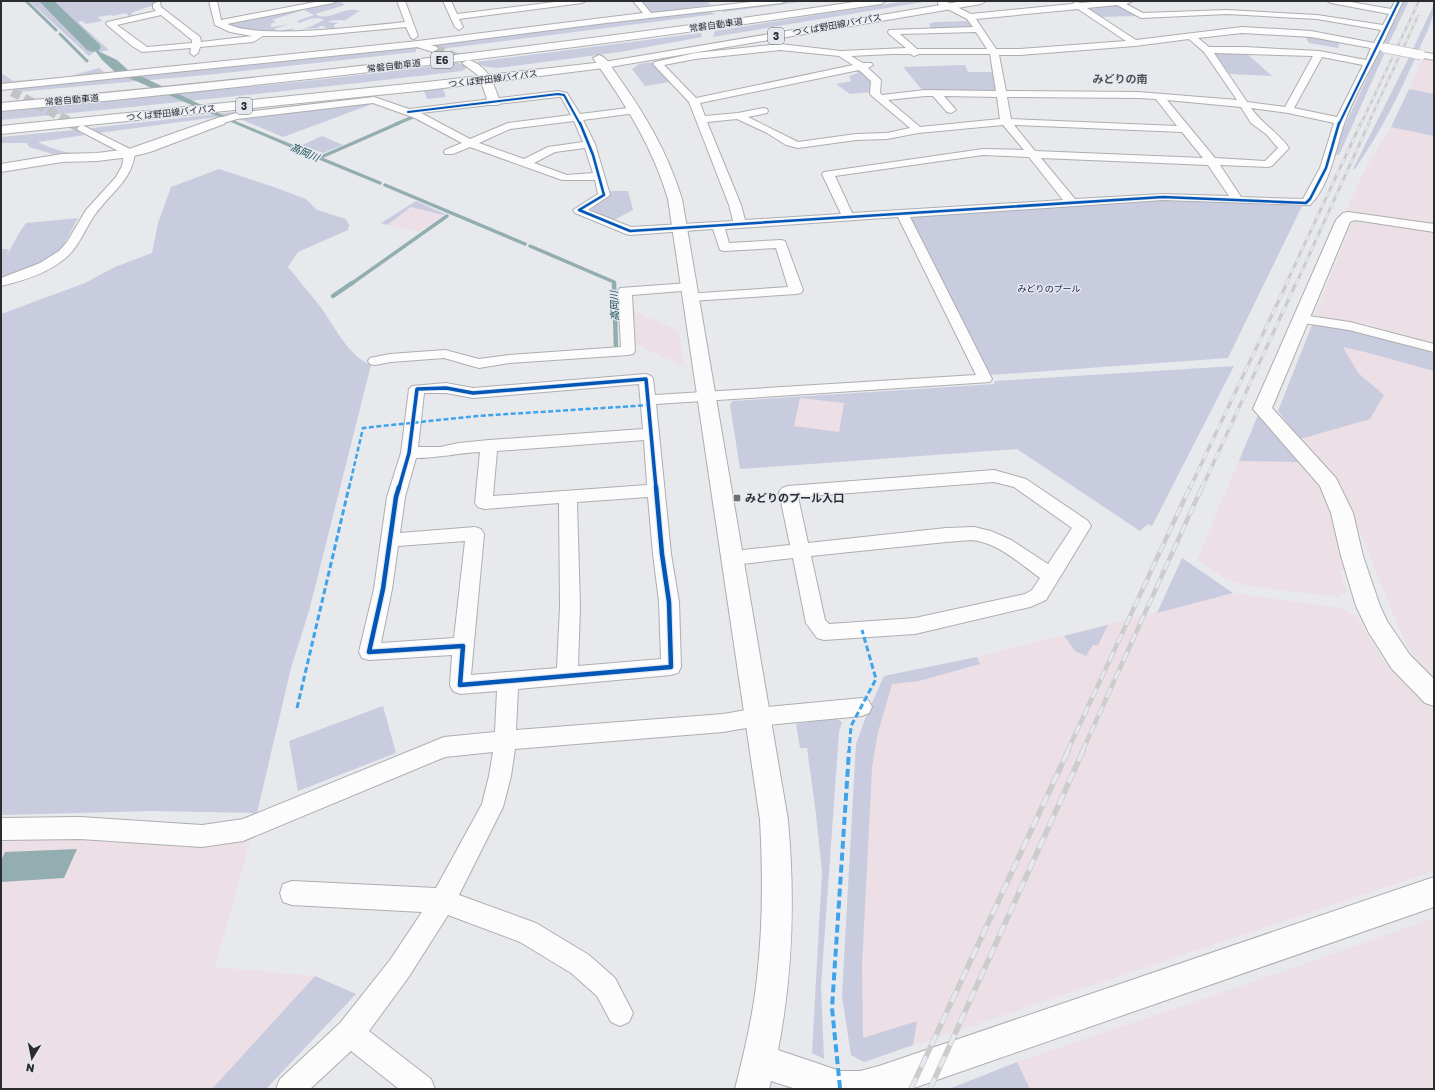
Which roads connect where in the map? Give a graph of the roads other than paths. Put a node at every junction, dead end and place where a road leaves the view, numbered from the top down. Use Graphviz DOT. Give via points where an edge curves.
graph roads {
  1 [pos="158,1"];
  2 [pos="213,1"];
  3 [pos="333,1"];
  4 [pos="401,1"];
  5 [pos="447,1"];
  6 [pos="582,1"];
  7 [pos="637,1"];
  8 [pos="711,1"];
  9 [pos="782,1"];
  10 [pos="836,1"];
  11 [pos="881,1"];
  12 [pos="981,1"];
  13 [pos="1072,1"];
  14 [pos="1129,1"];
  15 [pos="1331,1"];
  16 [pos="1399,1"];
  17 [pos="758,2"];
  18 [pos="1118,2"];
  19 [pos="946,3"];
  20 [pos="1247,5"];
  21 [pos="1080,6"];
  22 [pos="718,8"];
  23 [pos="163,12"];
  24 [pos="1394,12"];
  25 [pos="1254,14"];
  26 [pos="650,16"];
  27 [pos="455,17"];
  28 [pos="970,17"];
  29 [pos="218,23"];
  30 [pos="410,24"];
  31 [pos="1386,28"];
  32 [pos="979,29"];
  33 [pos="1269,32"];
  34 [pos="262,33"];
  35 [pos="766,37"];
  36 [pos="1192,37"];
  37 [pos="464,38"];
  38 [pos="1135,43"];
  39 [pos="418,44"];
  40 [pos="197,45"];
  41 [pos="780,47"];
  42 [pos="1381,47"];
  43 [pos="433,49"];
  44 [pos="1207,50"];
  45 [pos="916,52"];
  46 [pos="994,53"];
  47 [pos="841,54"];
  48 [pos="1319,54"];
  49 [pos="1434,57"];
  50 [pos="889,60"];
  51 [pos="601,62"];
  52 [pos="468,63"];
  53 [pos="875,63"];
  54 [pos="1368,63"];
  55 [pos="189,67"];
  56 [pos="862,67"];
  57 [pos="484,76"];
  58 [pos="1,87"];
  59 [pos="12,92"];
  60 [pos="936,93"];
  61 [pos="1002,95"];
  62 [pos="1159,97"];
  63 [pos="881,98"];
  64 [pos="1,99"];
  65 [pos="694,101"];
  66 [pos="494,102"];
  67 [pos="1243,104"];
  68 [pos="1,107"];
  69 [pos="636,110"];
  70 [pos="951,110"];
  71 [pos="1288,110"];
  72 [pos="763,111"];
  73 [pos="408,112"];
  74 [pos="738,116"];
  75 [pos="578,117"];
  76 [pos="703,119"];
  77 [pos="220,121"];
  78 [pos="1340,121"];
  79 [pos="1006,122"];
  80 [pos="1,125"];
  81 [pos="82,128"];
  82 [pos="1186,129"];
  83 [pos="1,130"];
  84 [pos="918,130"];
  85 [pos="470,143"];
  86 [pos="590,144"];
  87 [pos="449,152"];
  88 [pos="130,153"];
  89 [pos="1032,154"];
  90 [pos="1212,162"];
  91 [pos="525,163"];
  92 [pos="1,168"];
  93 [pos="600,176"];
  94 [pos="1237,200"];
  95 [pos="1072,203"];
  96 [pos="902,213"];
  97 [pos="848,217"];
  98 [pos="740,223"];
  99 [pos="718,224"];
  100 [pos="680,227"];
  101 [pos="1434,228"];
  102 [pos="1,282"];
  103 [pos="690,292"];
  104 [pos="1302,319"];
  105 [pos="1434,348"];
  106 [pos="375,361"];
  107 [pos="707,396"];
  108 [pos="649,400"];
  109 [pos="652,434"];
  110 [pos="489,445"];
  111 [pos="409,453"];
  112 [pos="656,490"];
  113 [pos="568,496"];
  114 [pos="390,540"];
  115 [pos="801,552"];
  116 [pos="733,558"];
  117 [pos="1051,576"];
  118 [pos="463,646"];
  119 [pos="567,676"];
  120 [pos="508,681"];
  121 [pos="1434,695"];
  122 [pos="862,708"];
  123 [pos="758,717"];
  124 [pos="504,740"];
  125 [pos="1,829"];
  126 [pos="1434,892"];
  127 [pos="292,893"];
  128 [pos="443,901"];
  129 [pos="620,1013"];
  130 [pos="350,1033"];
  131 [pos="755,1075"];
  132 [pos="840,1088"];
  133 [pos="290,1089"];
  134 [pos="421,1089"];
  1 -- 23 [label="street" via="157,8"];
  2 -- 29 [label="street"];
  3 -- 29 [label="street"];
  4 -- 30 [label="street"];
  5 -- 27 [label="street"];
  6 -- 27 [label="street"];
  7 -- 26 [label="street"];
  8 -- 22 [label="street"];
  9 -- 17 [label="street"];
  10 -- 64 [label="main road, 常磐自動車道 / E6" via="415,56"];
  11 -- 68 [label="main road, 常磐自動車道 / E6" via="542,48"];
  12 -- 19 [label="main road, つくば野田線バイパス / 3"];
  13 -- 21 [label="street"];
  14 -- 18 [label="street"];
  15 -- 24 [label="street"];
  16 -- 24 [label="street"];
  17 -- 22 [label="street"];
  18 -- 21 [label="street"];
  18 -- 25 [label="street" via="1141,16 1227,12"];
  19 -- 28 [label="street"];
  19 -- 35 [label="main road, つくば野田線バイパス / 3"];
  19 -- 51 [label="main road, つくば野田線バイパス / 3"];
  20 -- 25 [label="street"];
  21 -- 28 [label="street"];
  21 -- 38 [label="street"];
  22 -- 26 [label="street"];
  23 -- 40 [label="street" via="197,39"];
  23 -- 40 [label="street" via="110,24 145,50"];
  24 -- 31 [label="street"];
  25 -- 31 [label="street" via="1317,17"];
  25 -- 33 [label="street"];
  26 -- 37 [label="street"];
  27 -- 37 [label="street"];
  28 -- 32 [label="street"];
  29 -- 34 [label="street" via="231,30"];
  30 -- 34 [label="street" via="298,35"];
  30 -- 39 [label="street"];
  31 -- 42 [label="street"];
  32 -- 45 [label="street" via="889,30"];
  32 -- 46 [label="street"];
  33 -- 36 [label="street" via="1242,30"];
  33 -- 42 [label="street" via="1311,34"];
  34 -- 40 [label="street" via="253,40"];
  35 -- 41 [label="street"];
  35 -- 51 [label="main road, つくば野田線バイパス / 3"];
  36 -- 38 [label="street"];
  36 -- 44 [label="street"];
  37 -- 39 [label="street"];
  38 -- 46 [label="street"];
  39 -- 43 [label="main road"];
  39 -- 55 [label="street"];
  40 -- 55 [label="street"];
  41 -- 47 [label="street"];
  41 -- 65 [label="street" via="695,56 658,64"];
  42 -- 49 [label="street, bridge"];
  42 -- 54 [label="street"];
  44 -- 48 [label="street"];
  44 -- 67 [label="street"];
  45 -- 46 [label="street"];
  45 -- 47 [label="street"];
  45 -- 50 [label="street"];
  46 -- 61 [label="street"];
  47 -- 56 [label="street"];
  48 -- 54 [label="street"];
  48 -- 71 [label="street"];
  51 -- 57 [label="main road, つくば野田線バイパス / 3"];
  51 -- 69 [label="main road"];
  52 -- 57 [label="main road" via="481,70"];
  53 -- 56 [label="street"];
  54 -- 78 [label="street"];
  55 -- 58 [label="street"];
  56 -- 63 [label="street" via="876,80 876,94"];
  56 -- 65 [label="street"];
  57 -- 66 [label="main road"];
  57 -- 80 [label="main road, つくば野田線バイパス / 3"];
  57 -- 83 [label="main road, つくば野田線バイパス / 3"];
  58 -- 59 [label="street"];
  60 -- 61 [label="street"];
  60 -- 63 [label="street"];
  60 -- 70 [label="street"];
  61 -- 62 [label="street"];
  61 -- 79 [label="street"];
  62 -- 67 [label="street"];
  62 -- 82 [label="street"];
  63 -- 84 [label="street"];
  65 -- 76 [label="street"];
  66 -- 73 [label="street"];
  66 -- 75 [label="street" via="564,95"];
  67 -- 71 [label="street"];
  67 -- 90 [label="street" via="1255,121 1270,132 1284,148 1268,164"];
  69 -- 75 [label="street"];
  69 -- 100 [label="main road" via="660,153 670,180"];
  71 -- 78 [label="street"];
  72 -- 74 [label="street"];
  73 -- 77 [label="street" via="374,100 236,116"];
  73 -- 85 [label="street"];
  74 -- 76 [label="street"];
  74 -- 84 [label="street" via="798,145 856,137 887,136"];
  75 -- 85 [label="street" via="508,126"];
  75 -- 86 [label="street"];
  76 -- 98 [label="street"];
  77 -- 88 [label="main road"];
  78 -- 94 [label="street" via="1326,168 1306,203"];
  79 -- 82 [label="street"];
  79 -- 84 [label="street"];
  79 -- 89 [label="street"];
  81 -- 88 [label="street"];
  82 -- 90 [label="street"];
  85 -- 87 [label="street"];
  85 -- 91 [label="street"];
  86 -- 91 [label="street" via="552,149"];
  86 -- 93 [label="street"];
  88 -- 92 [label="main road" via="62,158"];
  88 -- 102 [label="street" via="129,164 118,182 91,212 62,254 54,261"];
  89 -- 90 [label="street"];
  89 -- 95 [label="street"];
  89 -- 97 [label="street" via="983,152 828,174"];
  90 -- 94 [label="street"];
  91 -- 93 [label="street" via="566,178"];
  93 -- 100 [label="street" via="604,195 579,210 630,230"];
  94 -- 95 [label="street" via="1164,197"];
  95 -- 96 [label="street"];
  96 -- 97 [label="street"];
  96 -- 107 [label="street" via="985,378"];
  97 -- 98 [label="street"];
  98 -- 99 [label="street"];
  99 -- 100 [label="street"];
  99 -- 103 [label="street" via="724,247 781,244 796,290"];
  100 -- 103 [label="main road"];
  101 -- 104 [label="main road" via="1348,216 1343,220"];
  103 -- 106 [label="street" via="625,291 628,351 509,359 479,364 445,354"];
  103 -- 107 [label="main road"];
  104 -- 105 [label="street" via="1350,326"];
  104 -- 121 [label="main road" via="1262,409 1329,483 1342,513 1352,556 1377,626 1402,662"];
  107 -- 108 [label="street"];
  107 -- 116 [label="main road"];
  108 -- 109 [label="street"];
  108 -- 111 [label="street" via="646,379 473,393 446,388 417,389"];
  109 -- 110 [label="street"];
  109 -- 112 [label="street"];
  110 -- 111 [label="street" via="440,452"];
  110 -- 113 [label="street" via="484,503"];
  111 -- 114 [label="street" via="396,497"];
  112 -- 113 [label="street"];
  112 -- 119 [label="street" via="669,602 671,667"];
  113 -- 119 [label="street" via="570,607"];
  114 -- 118 [label="street" via="475,534"];
  114 -- 118 [label="street" via="369,652"];
  115 -- 116 [label="street"];
  115 -- 117 [label="street" via="973,534 1001,542"];
  115 -- 117 [label="street" via="816,623 824,632 915,626 1030,600 1039,595"];
  115 -- 117 [label="street" via="788,492 994,476 1020,483 1082,526"];
  116 -- 123 [label="main road"];
  118 -- 120 [label="street" via="460,685"];
  119 -- 120 [label="street"];
  120 -- 124 [label="street"];
  122 -- 123 [label="street"];
  123 -- 124 [label="street" via="723,723"];
  123 -- 131 [label="main road" via="774,820 777,902 770,1002"];
  124 -- 125 [label="street" via="444,746 243,830 202,836 80,828"];
  124 -- 128 [label="street" via="498,791 492,807"];
  126 -- 132 [label="main road" via="879,1083 860,1088"];
  127 -- 128 [label="street"];
  128 -- 129 [label="street" via="527,932 580,964 606,987"];
  128 -- 130 [label="street" via="399,969"];
  130 -- 133 [label="street"];
  130 -- 134 [label="street"];
  131 -- 132 [label="main road" via="790,1070"];
}
